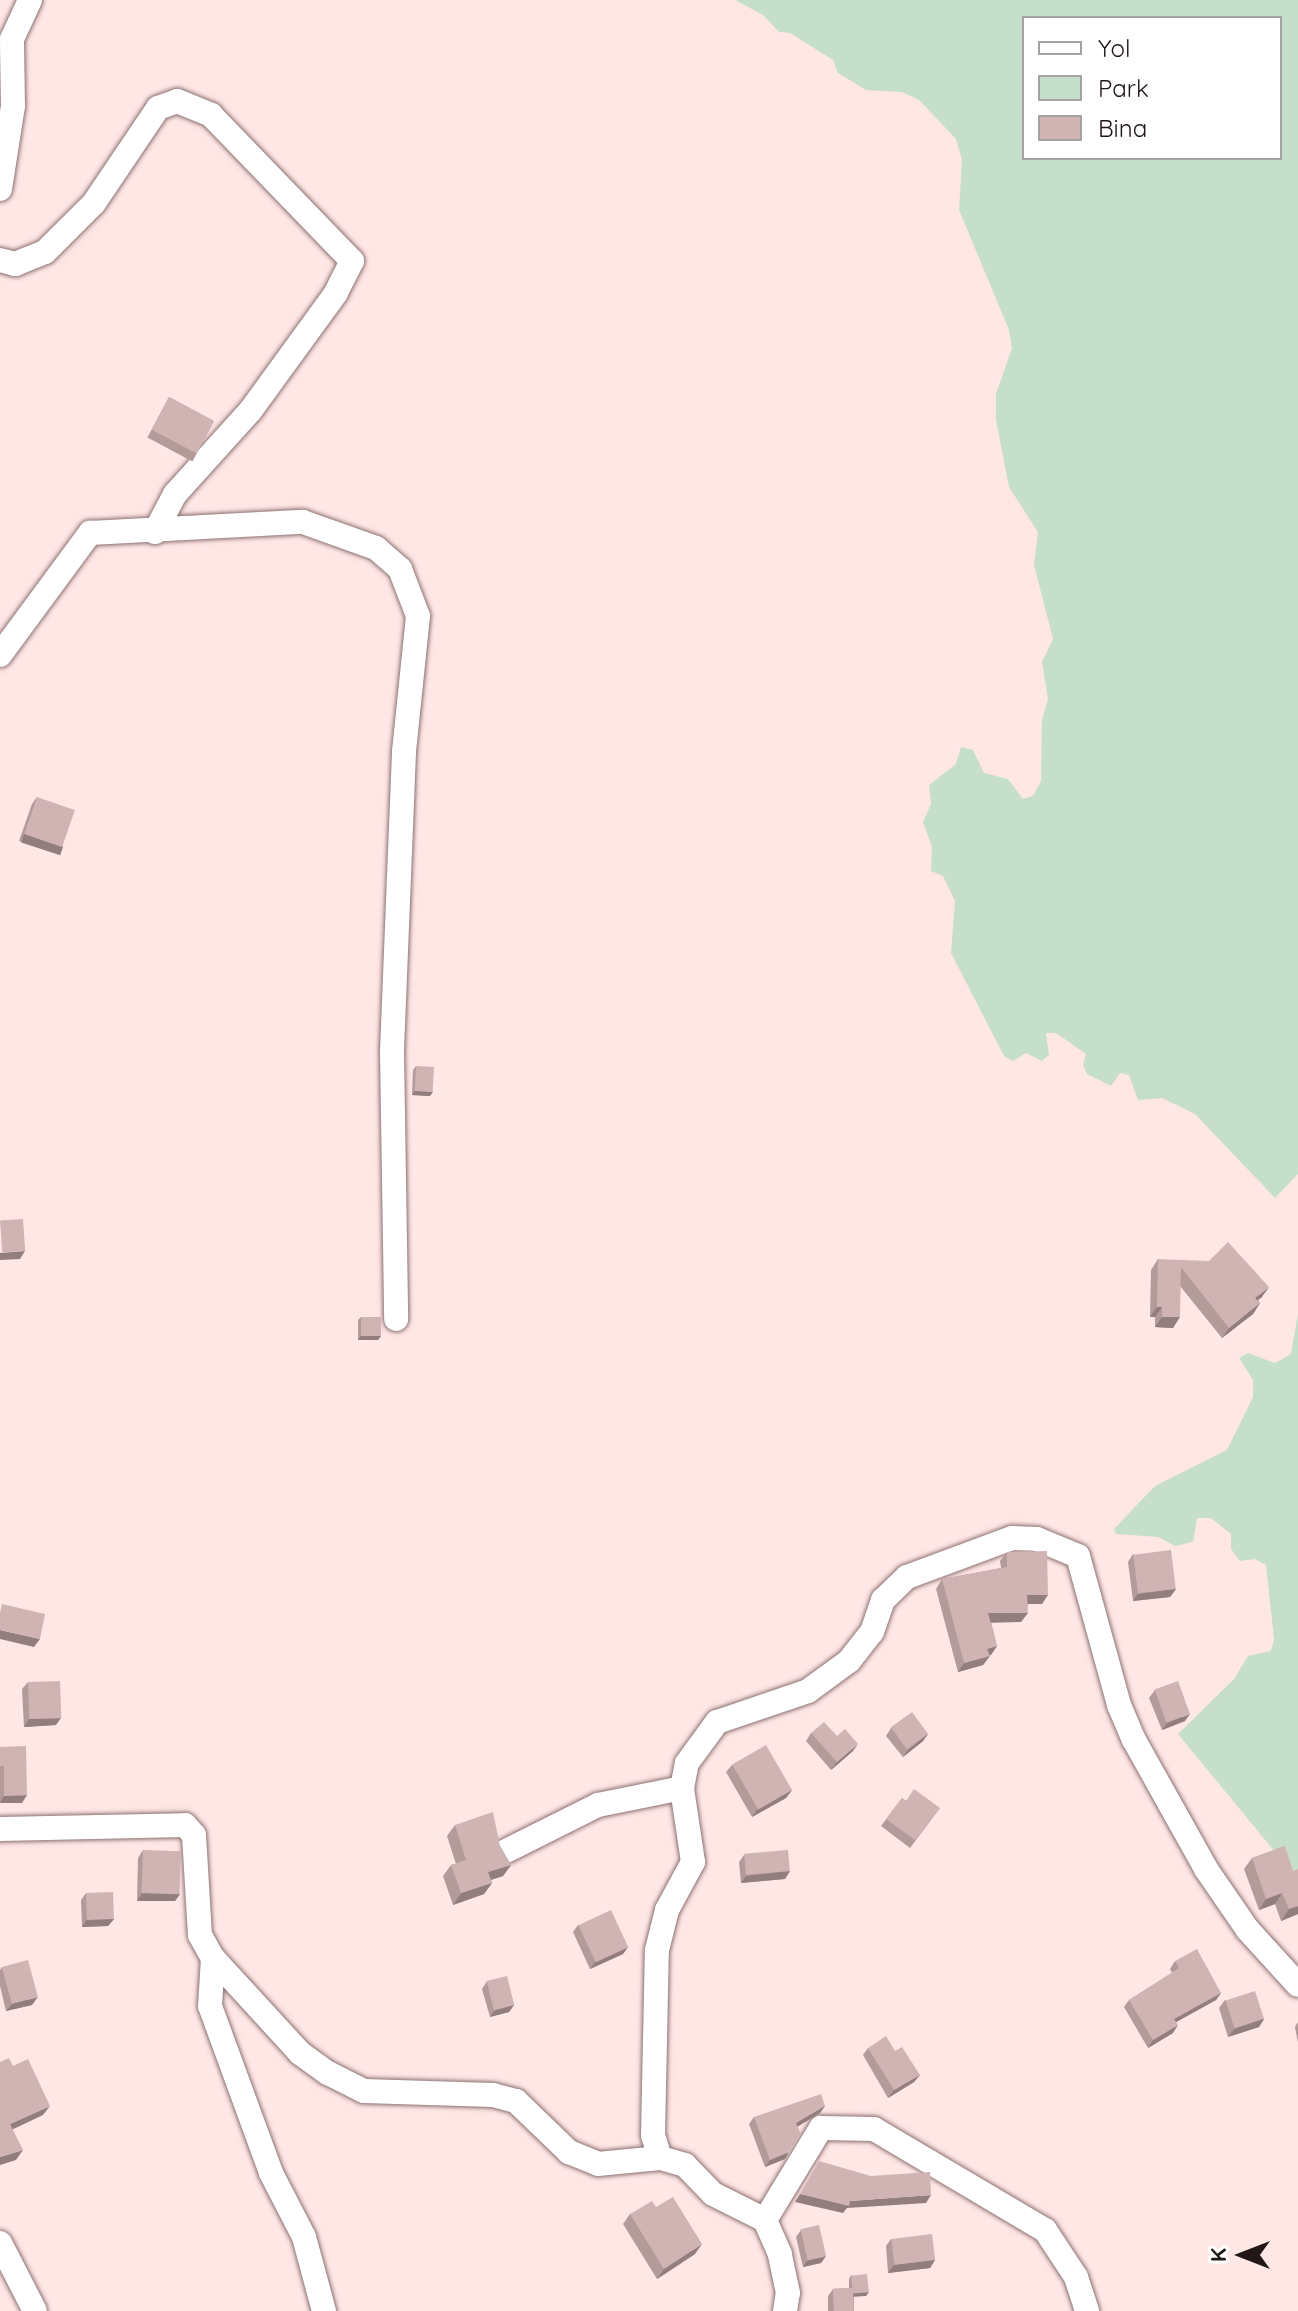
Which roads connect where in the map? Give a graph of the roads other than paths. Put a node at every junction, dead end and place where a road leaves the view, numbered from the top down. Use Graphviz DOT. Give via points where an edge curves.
graph roads {
  1 [pos="30,0"];
  2 [pos="0,189"];
  3 [pos="0,260"];
  4 [pos="155,532"];
  5 [pos="0,655"];
  6 [pos="396,1319"];
  7 [pos="682,1788"];
  8 [pos="0,1829"];
  9 [pos="506,1851"];
  10 [pos="213,1958"];
  11 [pos="1298,1985"];
  12 [pos="660,2158"];
  13 [pos="765,2220"];
  14 [pos="0,2243"];
  15 [pos="35,2311"];
  16 [pos="324,2311"];
  17 [pos="785,2311"];
  18 [pos="1087,2311"];
  1 -- 2 [label="street" via="12,39 13,106"];
  3 -- 4 [label="street" via="15,264 45,252 94,203 158,108 177,101 211,115 352,261 336,293 251,410 175,494"];
  4 -- 5 [label="street" via="90,533"];
  4 -- 6 [label="street" via="303,522 376,548 410,586 418,616 404,752 392,1052"];
  7 -- 9 [label="street" via="598,1805 543,1837"];
  7 -- 11 [label="street" via="687,1763 717,1722 808,1691 849,1661 872,1632 883,1600 907,1577 1012,1538 1058,1545 1078,1556 1119,1705 1134,1740 1206,1869 1248,1930"];
  7 -- 12 [label="street" via="693,1862 667,1910 654,1990 653,2135"];
  8 -- 10 [label="street" via="185,1825 194,1835 200,1935"];
  10 -- 12 [label="street" via="300,2053 346,2085 364,2091 493,2095 516,2101 536,2115 553,2137 582,2159 620,2165"];
  10 -- 16 [label="street" via="210,2006 271,2173 304,2237"];
  12 -- 13 [label="street" via="685,2165 713,2194"];
  13 -- 17 [label="street" via="780,2254 788,2293"];
  13 -- 18 [label="street" via="821,2128 874,2129 1045,2230 1076,2277"];
  14 -- 15 [label="street"];
}
